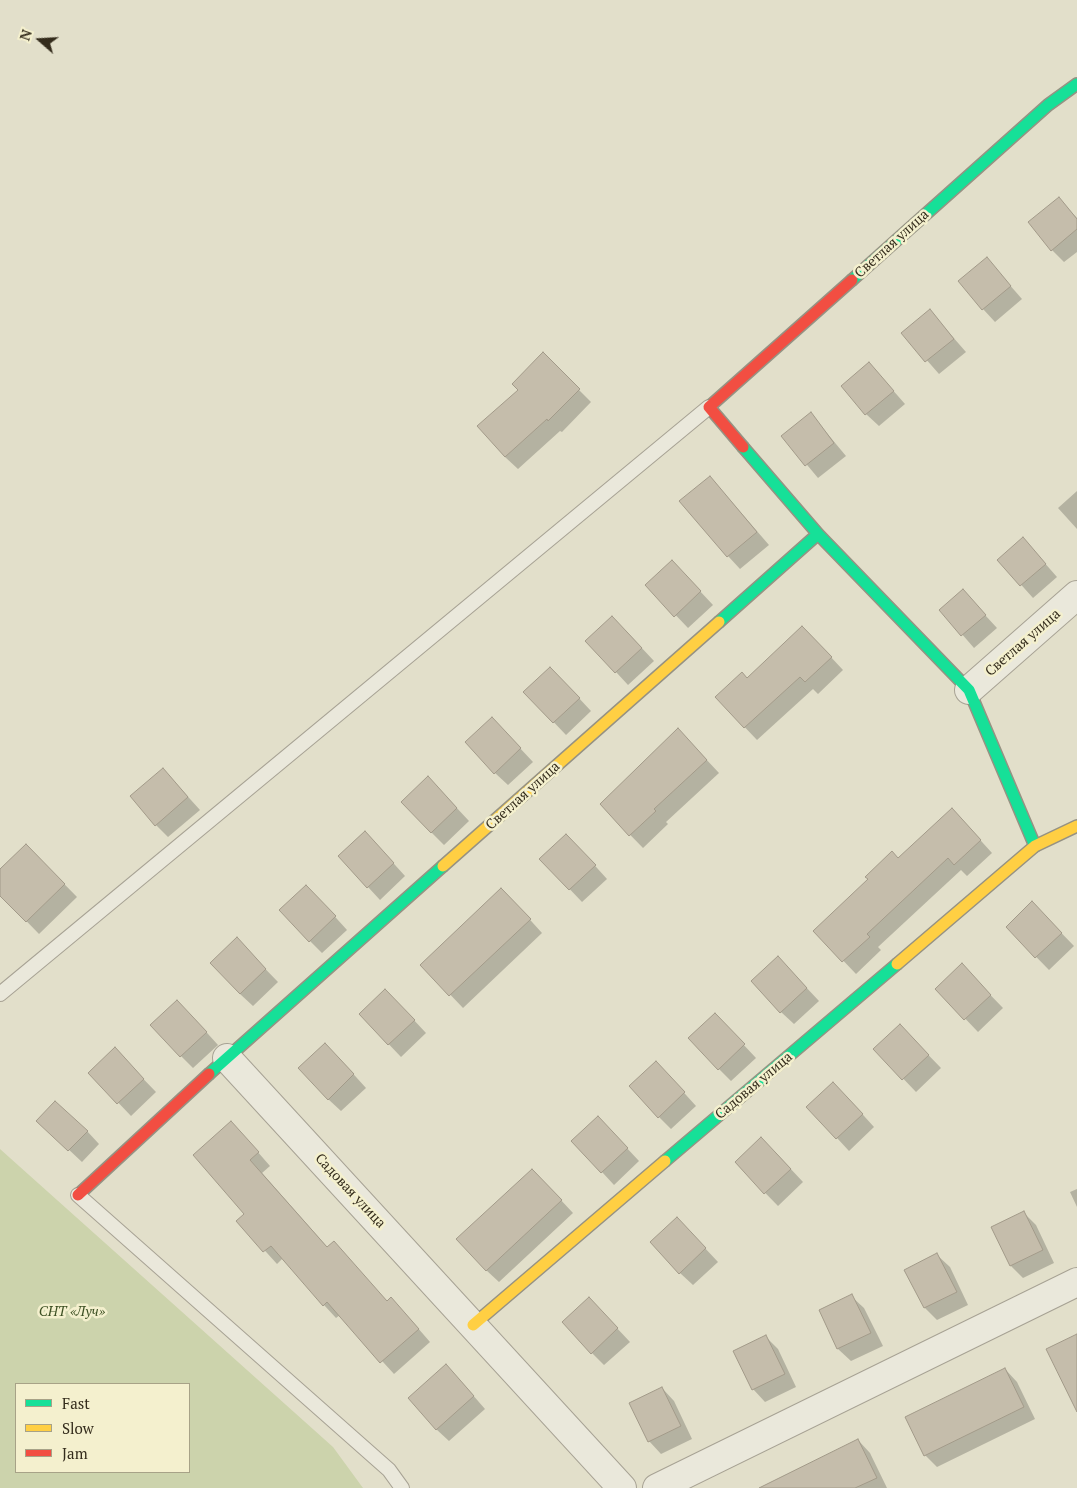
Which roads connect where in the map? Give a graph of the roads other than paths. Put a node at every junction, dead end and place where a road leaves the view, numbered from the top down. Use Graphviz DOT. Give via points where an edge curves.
graph roads {
  1 [pos="1077,84"];
  2 [pos="709,407"];
  3 [pos="818,534"];
  4 [pos="1077,595"];
  5 [pos="969,690"];
  6 [pos="1077,826"];
  7 [pos="1035,846"];
  8 [pos="0,994"];
  9 [pos="227,1058"];
  10 [pos="78,1195"];
  11 [pos="1077,1282"];
  12 [pos="472,1325"];
  13 [pos="402,1488"];
  14 [pos="622,1488"];
  15 [pos="657,1488"];
  1 -- 2 [label="street, Светлая улица" via="1048,105"];
  2 -- 3 [label="street"];
  2 -- 8 [label="lane"];
  3 -- 5 [label="street"];
  3 -- 9 [label="street, Светлая улица"];
  4 -- 5 [label="street, Светлая улица"];
  5 -- 7 [label="street"];
  6 -- 7 [label="street"];
  7 -- 12 [label="street, Садовая улица"];
  9 -- 10 [label="street, Светлая улица"];
  9 -- 12 [label="street, Садовая улица"];
  10 -- 13 [label="lane" via="389,1470"];
  11 -- 15 [label="street"];
  12 -- 14 [label="street, Садовая улица"];
}
